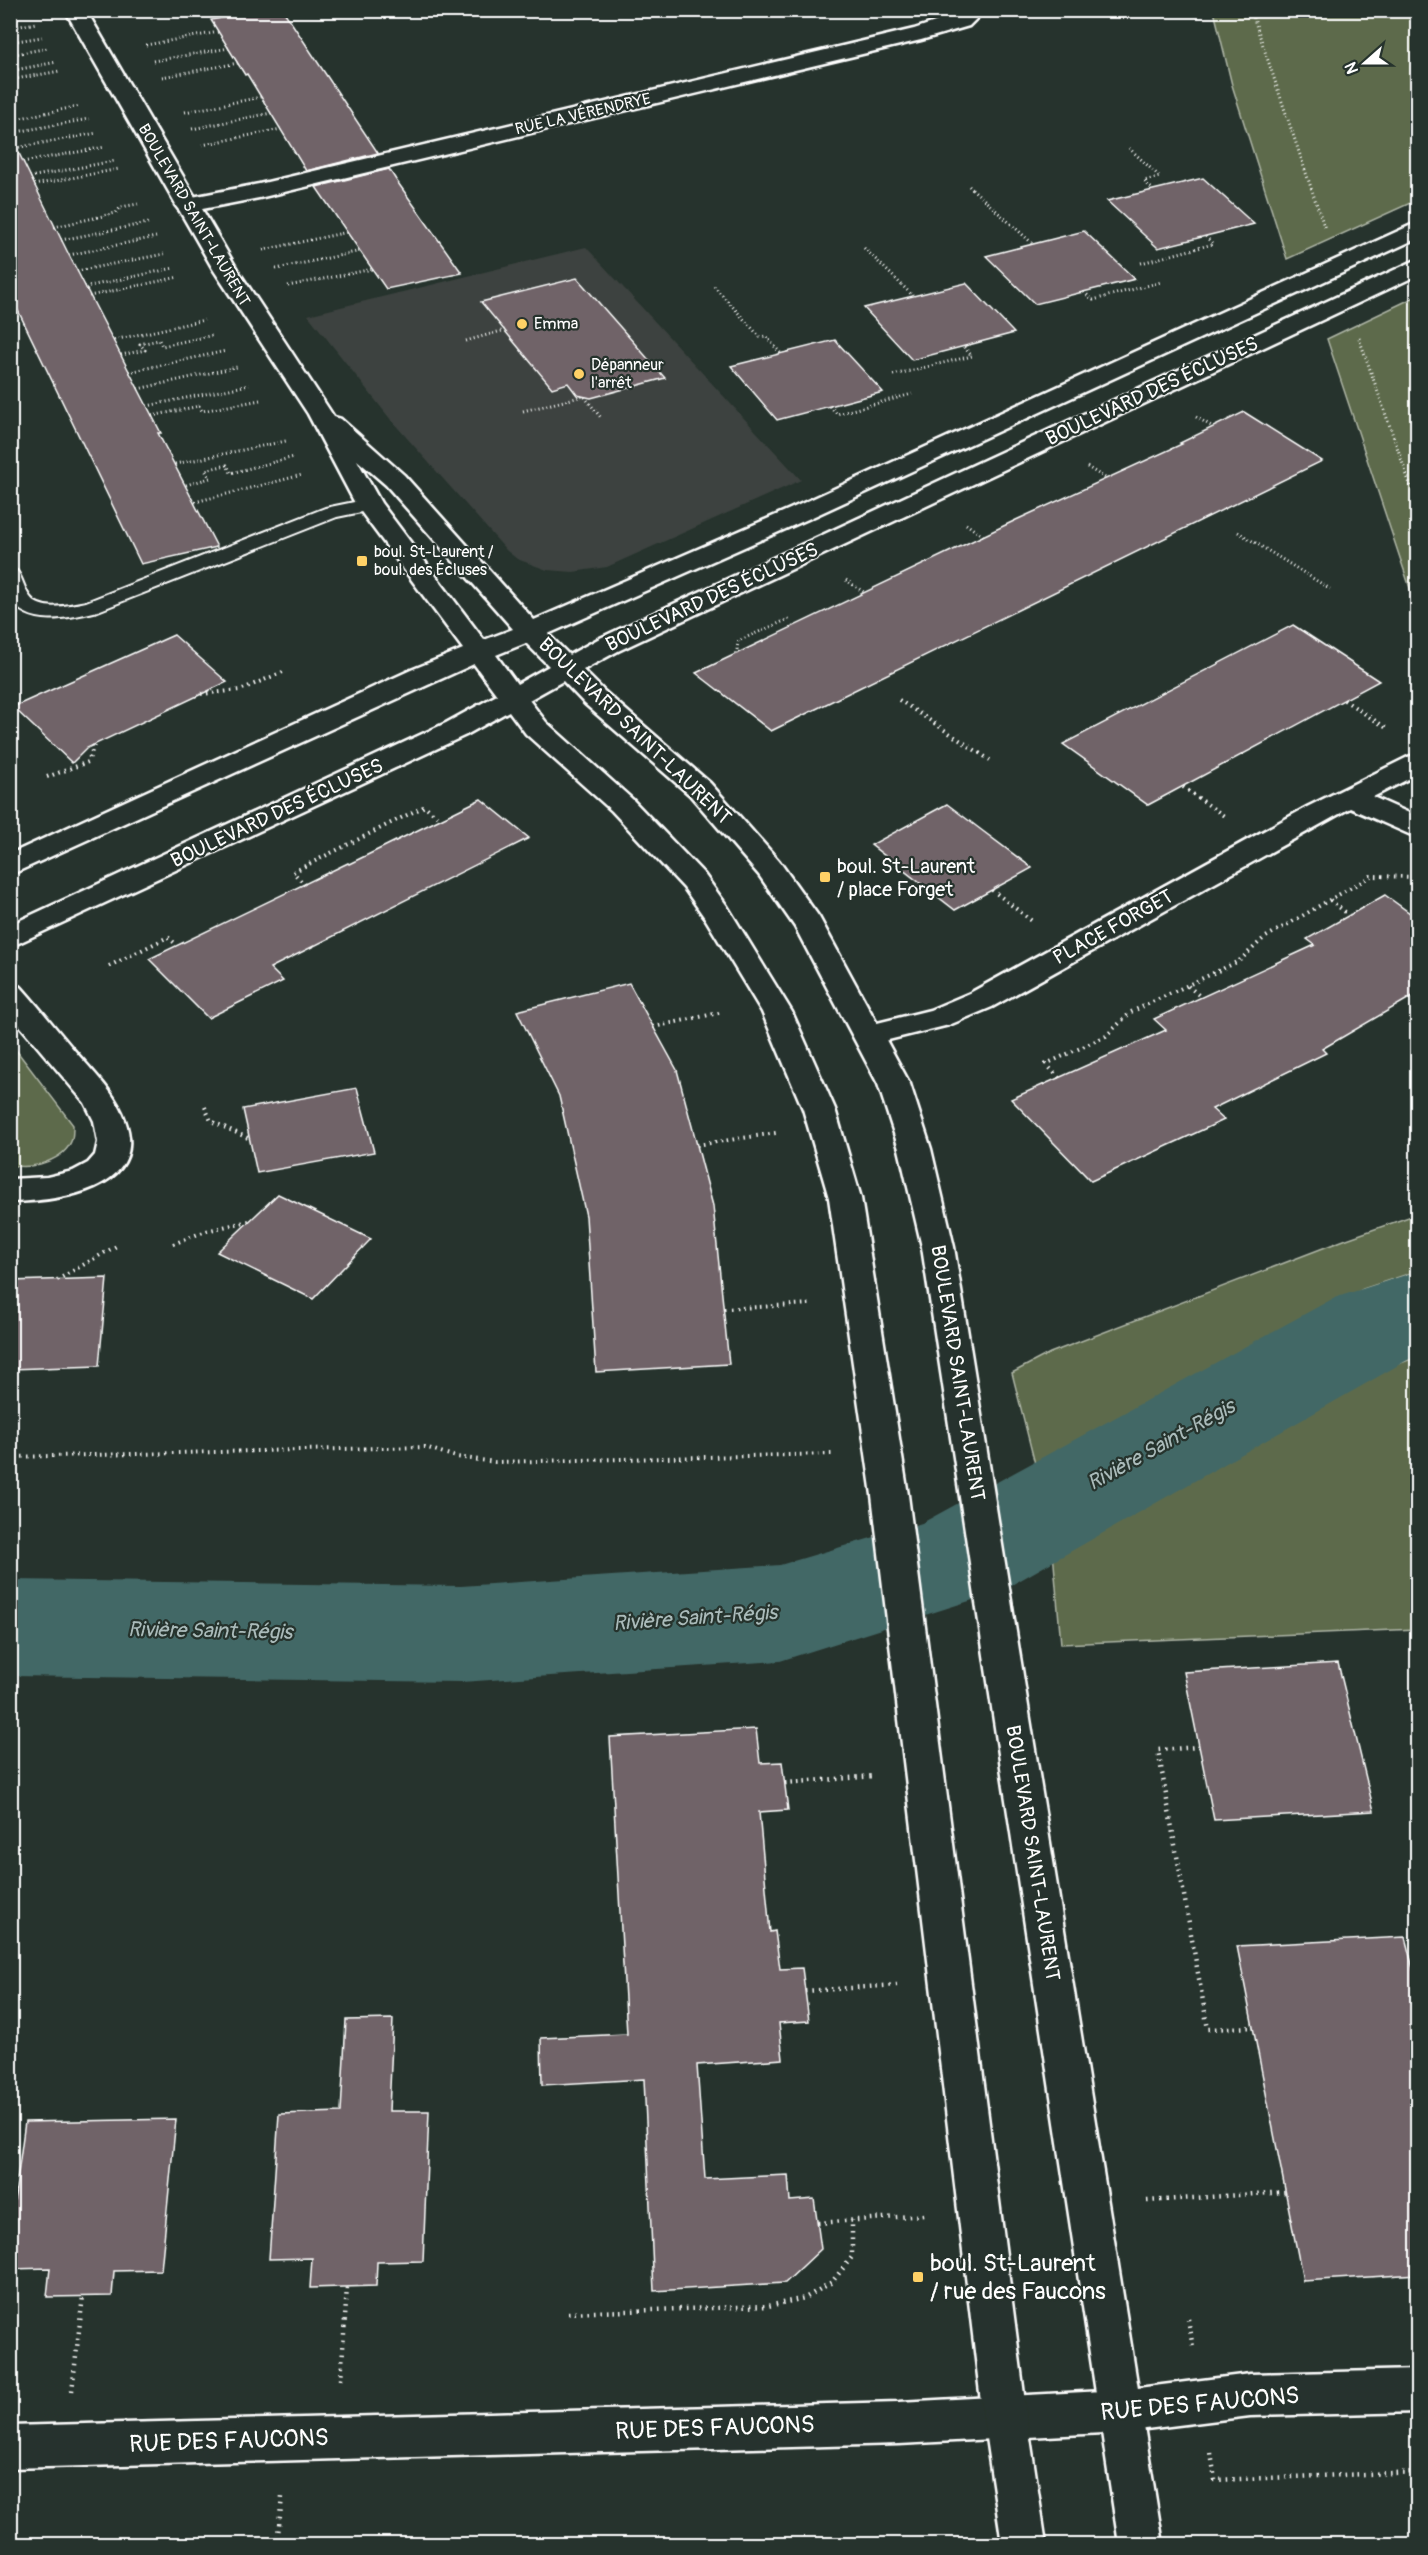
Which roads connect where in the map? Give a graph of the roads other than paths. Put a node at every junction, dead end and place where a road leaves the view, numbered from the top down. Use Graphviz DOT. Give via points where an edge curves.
graph roads {
  1 [pos="75,10"];
  2 [pos="975,10"];
  3 [pos="187,205"];
  4 [pos="1418,229"];
  5 [pos="1418,266"];
  6 [pos="320,414"];
  7 [pos="369,505"];
  8 [pos="10,575"];
  9 [pos="530,631"];
  10 [pos="480,652"];
  11 [pos="567,669"];
  12 [pos="514,698"];
  13 [pos="1418,763"];
  14 [pos="1350,797"];
  15 [pos="1418,829"];
  16 [pos="10,866"];
  17 [pos="10,937"];
  18 [pos="10,994"];
  19 [pos="868,1035"];
  20 [pos="10,1191"];
  21 [pos="1418,2391"];
  22 [pos="1122,2411"];
  23 [pos="1005,2418"];
  24 [pos="10,2447"];
  25 [pos="1024,2544"];
  26 [pos="1141,2544"];
  1 -- 3 [label="street, BOULEVARD SAINT-LAURENT"];
  2 -- 3 [label="street, RUE LA VÉRENDRYE" via="961,21 921,34"];
  3 -- 6 [label="street, BOULEVARD SAINT-LAURENT" via="256,321"];
  4 -- 9 [label="street, BOULEVARD DES ÉCLUSES" via="799,514"];
  5 -- 11 [label="street, BOULEVARD DES ÉCLUSES" via="629,635"];
  6 -- 7 [label="street, BOULEVARD SAINT-LAURENT"];
  6 -- 9 [label="street, BOULEVARD SAINT-LAURENT" via="395,480"];
  7 -- 8 [label="lane" via="332,512 91,607 38,610 23,603"];
  7 -- 10 [label="street, BOULEVARD SAINT-LAURENT"];
  9 -- 10 [label="street, BOULEVARD DES ÉCLUSES"];
  9 -- 11 [label="street, BOULEVARD SAINT-LAURENT"];
  10 -- 12 [label="street, BOULEVARD SAINT-LAURENT"];
  10 -- 16 [label="street, BOULEVARD DES ÉCLUSES"];
  11 -- 12 [label="street, BOULEVARD DES ÉCLUSES"];
  11 -- 19 [label="street, BOULEVARD SAINT-LAURENT" via="700,789 751,844 808,924"];
  12 -- 17 [label="street, BOULEVARD DES ÉCLUSES" via="456,729"];
  12 -- 23 [label="street, BOULEVARD SAINT-LAURENT" via="536,728 622,805 694,881 717,913 777,1012 819,1108 845,1198 910,1646"];
  13 -- 14 [label="street, PLACE FORGET"];
  14 -- 15 [label="street"];
  14 -- 19 [label="street, PLACE FORGET" via="981,1000 938,1018"];
  18 -- 20 [label="street" via="102,1105 113,1132 112,1157 103,1169 87,1179 55,1188"];
  19 -- 22 [label="street, BOULEVARD SAINT-LAURENT" via="898,1094 938,1247"];
  21 -- 22 [label="street, RUE DES FAUCONS" via="1250,2396"];
  22 -- 23 [label="street, RUE DES FAUCONS"];
  22 -- 26 [label="street, BOULEVARD SAINT-LAURENT"];
  23 -- 24 [label="street, RUE DES FAUCONS"];
  23 -- 25 [label="street, BOULEVARD SAINT-LAURENT"];
}
